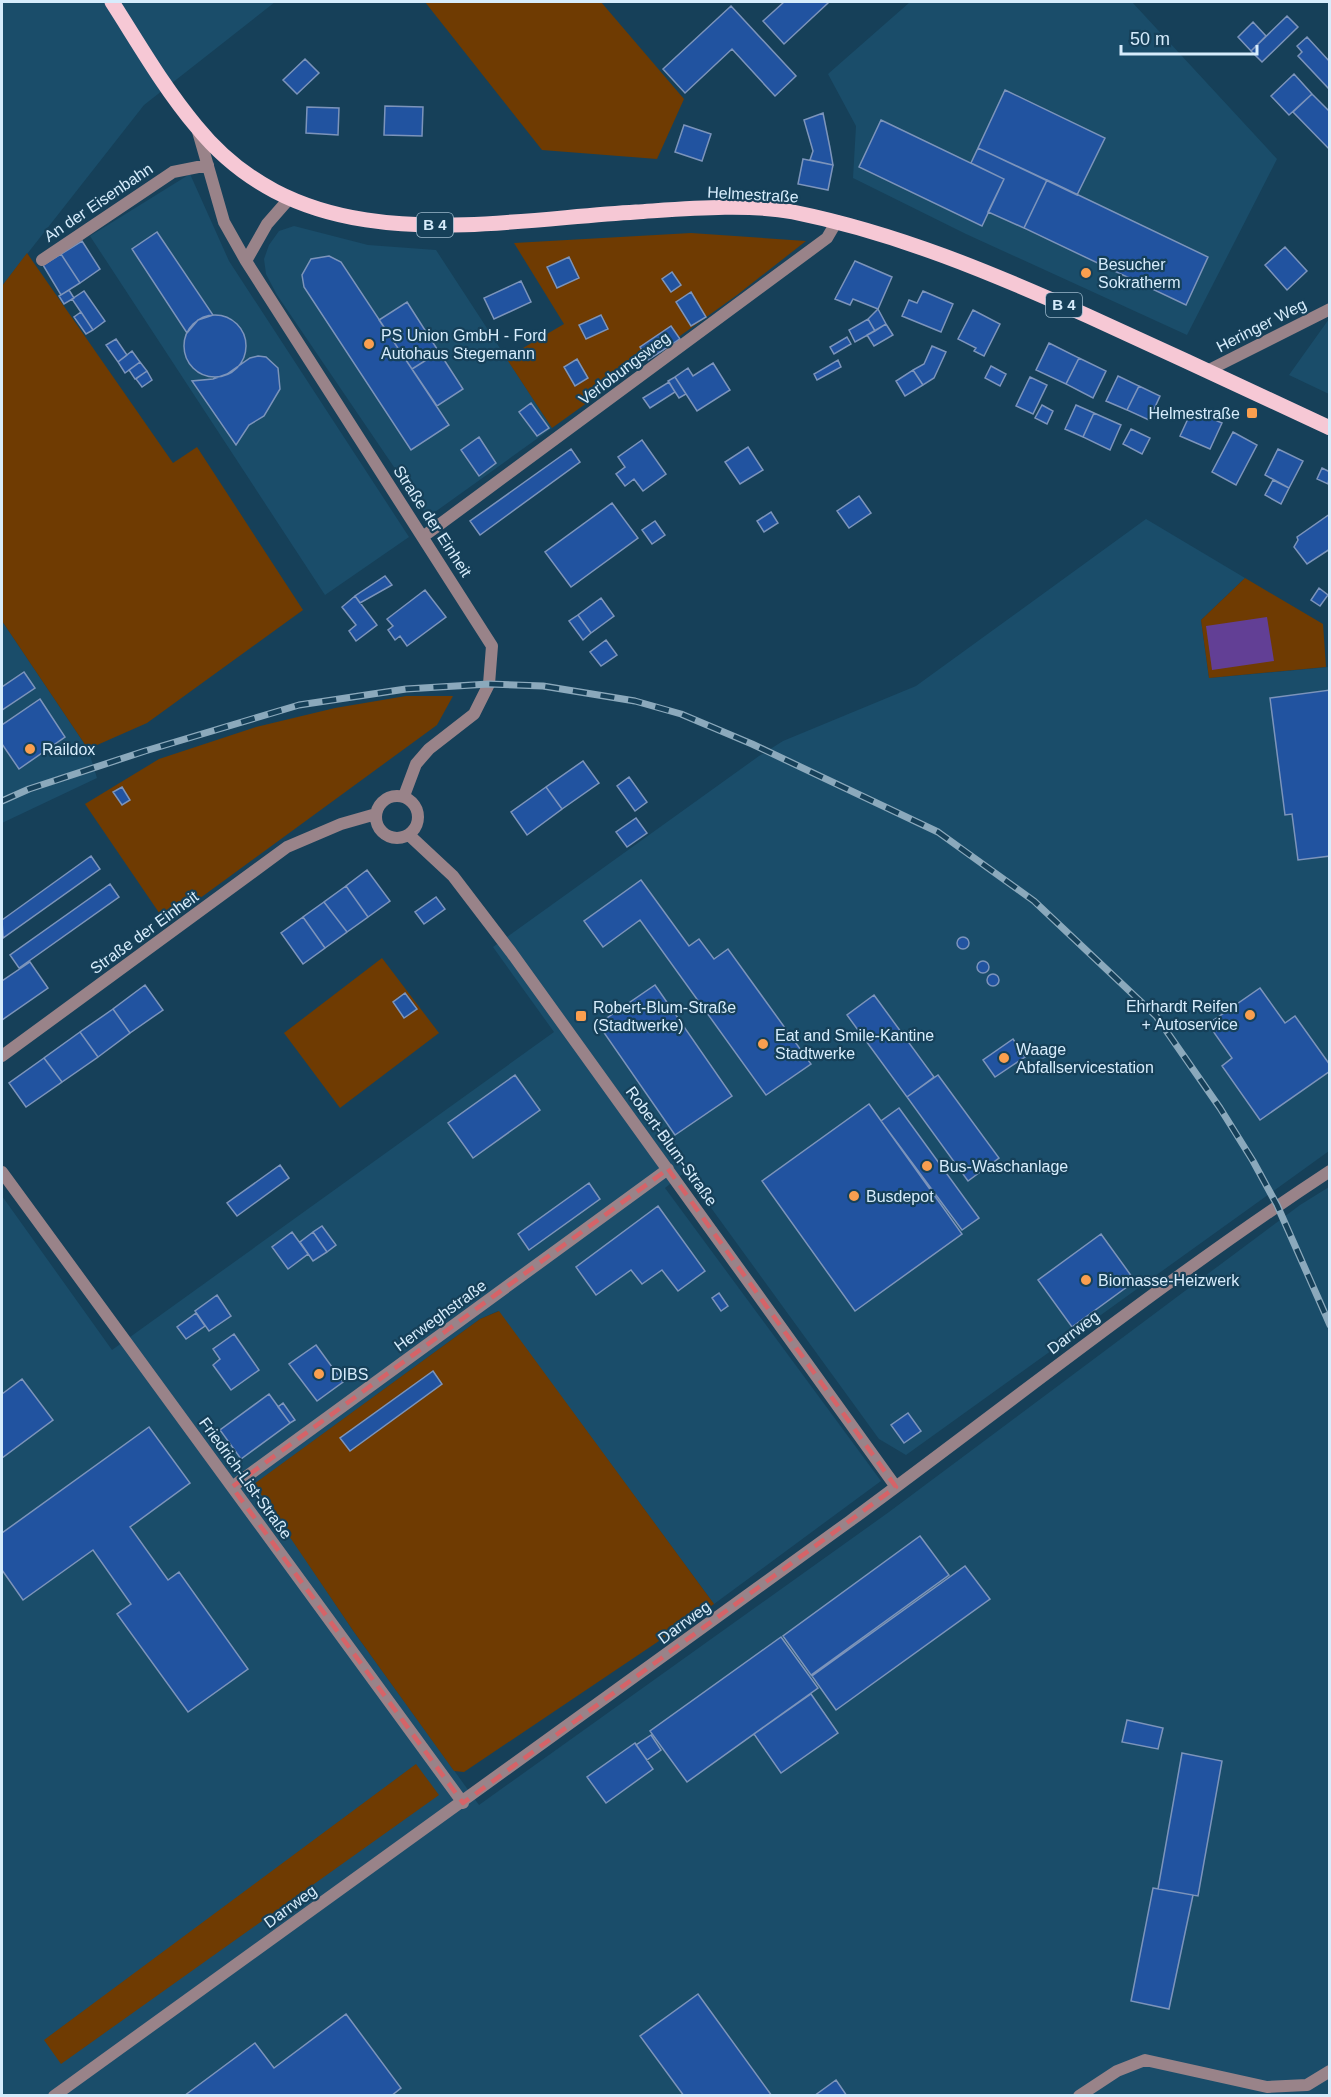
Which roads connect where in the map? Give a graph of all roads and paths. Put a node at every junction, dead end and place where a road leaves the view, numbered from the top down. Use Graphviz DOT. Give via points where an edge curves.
graph roads {
  1 [pos="112,2"];
  2 [pos="197,128"];
  3 [pos="208,165"];
  4 [pos="288,200"];
  5 [pos="837,221"];
  6 [pos="42,260"];
  7 [pos="246,261"];
  8 [pos="1329,309"];
  9 [pos="1208,371"];
  10 [pos="1329,428"];
  11 [pos="424,536"];
  12 [pos="404,796"];
  13 [pos="376,814"];
  14 [pos="409,835"];
  15 [pos="2,1056"];
  16 [pos="668,1169"];
  17 [pos="1329,1171"];
  18 [pos="2,1173"];
  19 [pos="232,1487"];
  20 [pos="896,1487"];
  21 [pos="463,1803"];
  22 [pos="1329,2071"];
  23 [pos="54,2096"];
  24 [pos="1079,2096"];
  1 -- 2 [label="main road, B 4"];
  2 -- 3 [label="street, Straße der Einheit"];
  2 -- 4 [label="main road, Helmestraße / B 4" via="232,163"];
  3 -- 6 [label="street, An der Eisenbahn" via="174,172"];
  3 -- 7 [label="street, Straße der Einheit" via="224,222"];
  4 -- 5 [label="main road, Helmestraße / B 4" via="370,222 455,226 702,209 787,211"];
  4 -- 7 [label="street" via="267,224"];
  5 -- 9 [label="main road, Helmestraße / B 4" via="918,244 995,274"];
  5 -- 11 [label="street, Verlobungsweg" via="827,238"];
  7 -- 11 [label="street, Straße der Einheit"];
  8 -- 9 [label="street, Heringer Weg"];
  9 -- 10 [label="main road, Helmestraße / B 4"];
  11 -- 12 [label="street, Straße der Einheit" via="492,646 489,684 474,714 416,764"];
  12 -- 13 [label="street, Straße der Einheit" via="390,796 382,801"];
  12 -- 14 [label="street" via="418,812 415,830"];
  13 -- 14 [label="street" via="383,834 400,838"];
  13 -- 15 [label="street, Straße der Einheit" via="287,847"];
  14 -- 16 [label="street, Robert-Blum-Straße" via="464,889"];
  16 -- 19 [label="street, Herweghstraße"];
  16 -- 20 [label="street, Robert-Blum-Straße"];
  17 -- 20 [label="street, Darrweg" via="1123,1316"];
  18 -- 19 [label="street, Friedrich-List-Straße"];
  19 -- 21 [label="street, Friedrich-List-Straße"];
  20 -- 21 [label="street, Darrweg"];
  21 -- 23 [label="street, Darrweg"];
  22 -- 24 [label="street" via="1308,2085 1267,2087 1145,2060 1117,2071"];
}
